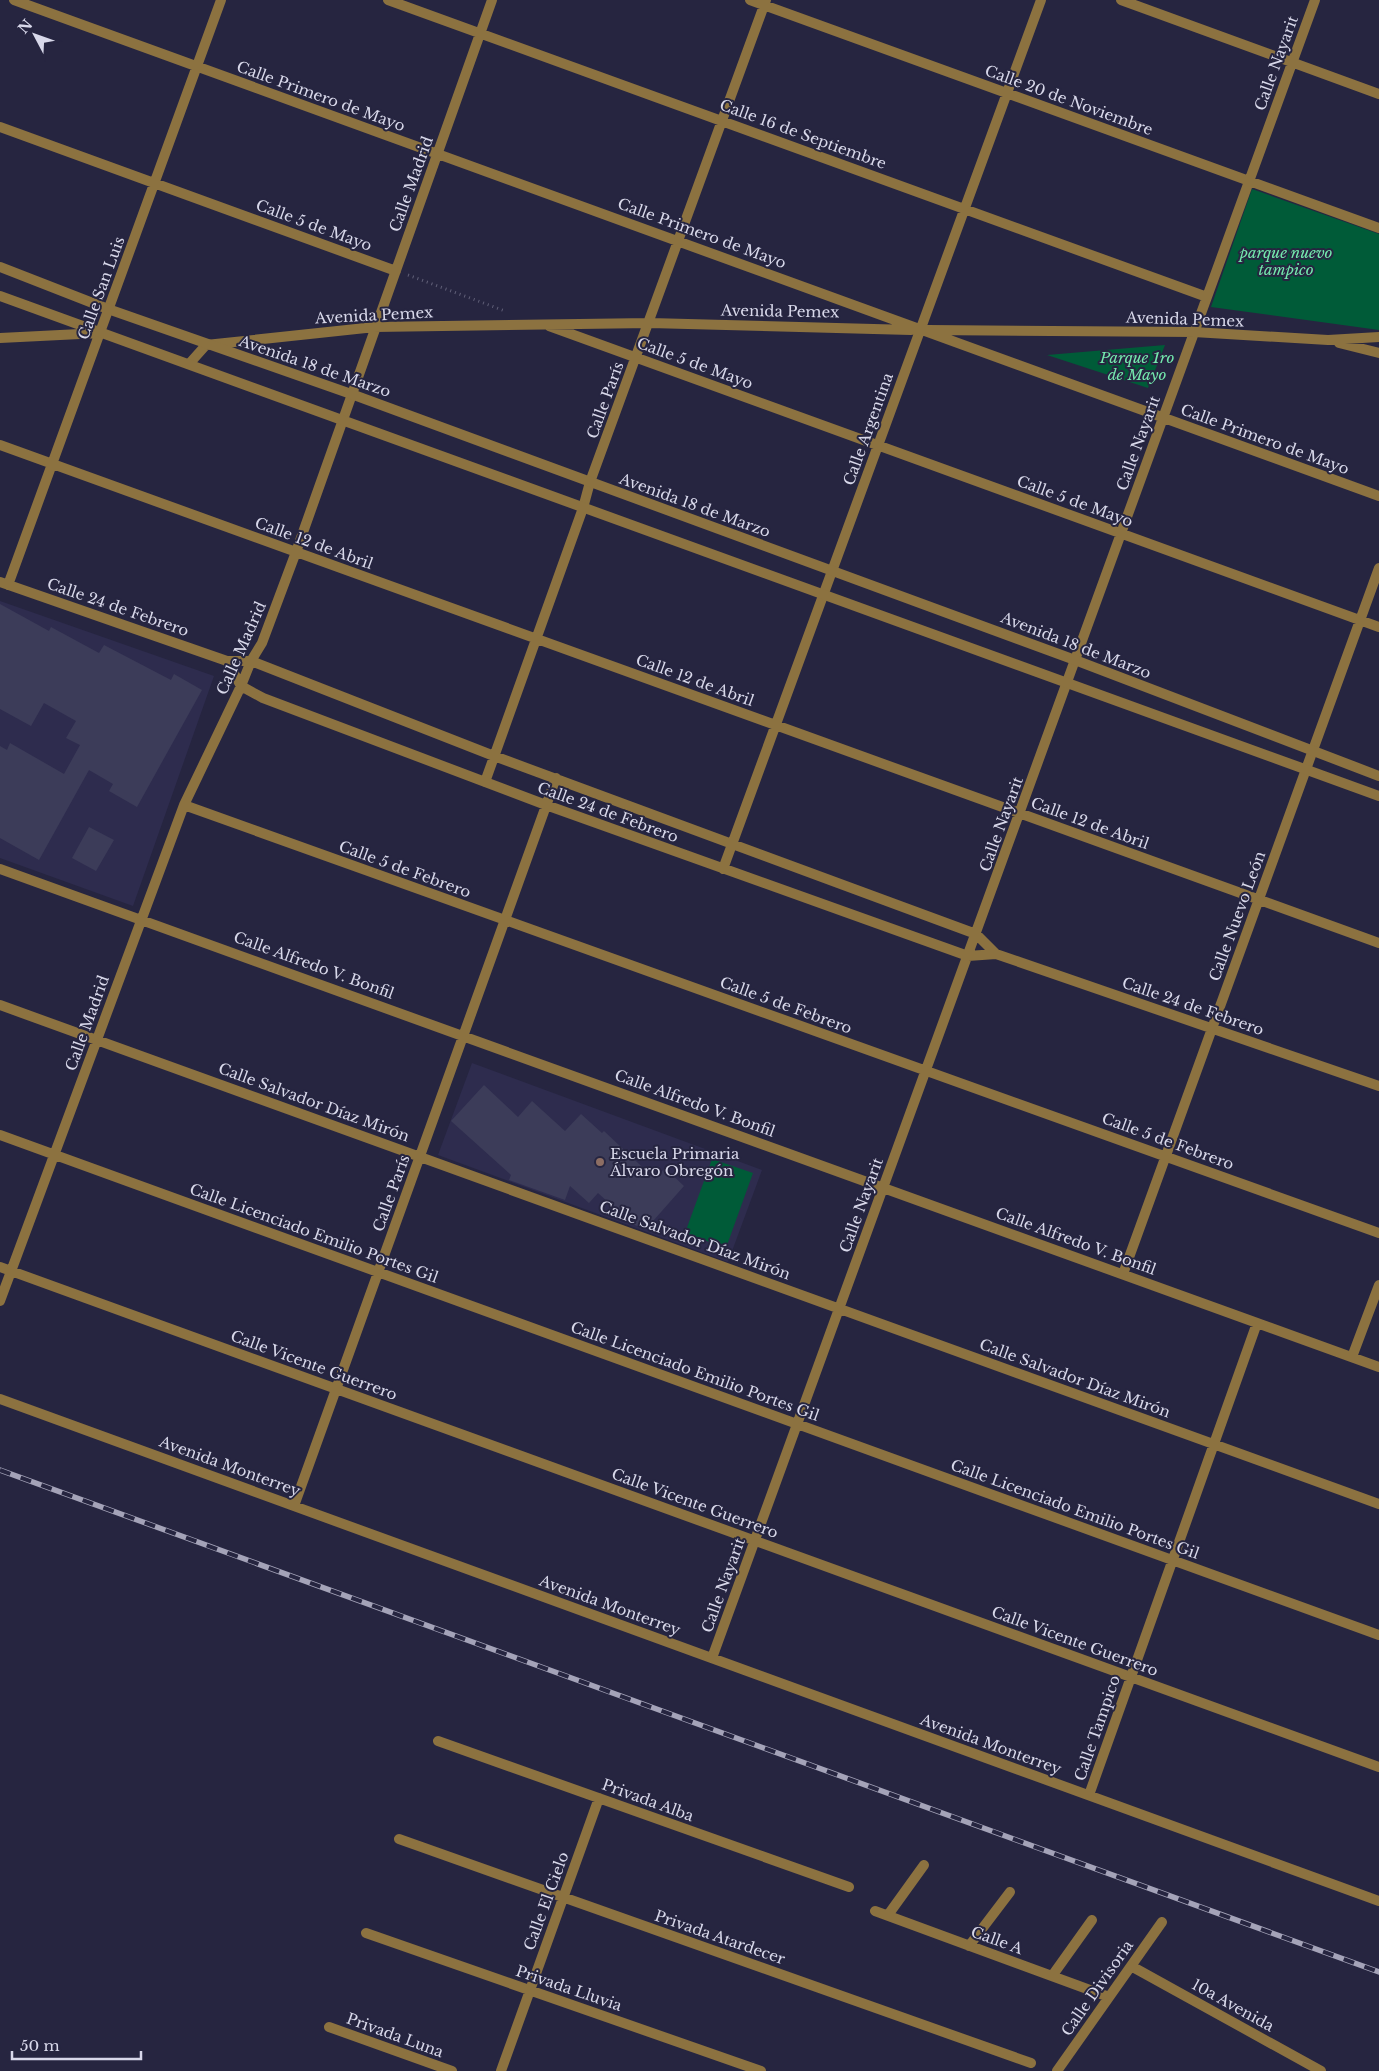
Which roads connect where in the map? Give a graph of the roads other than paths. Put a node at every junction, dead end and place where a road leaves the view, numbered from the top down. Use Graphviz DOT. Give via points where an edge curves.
graph roads {
  1 [pos="14,0"];
  2 [pos="221,0"];
  3 [pos="388,0"];
  4 [pos="492,0"];
  5 [pos="750,0"];
  6 [pos="1041,0"];
  7 [pos="1121,0"];
  8 [pos="1315,0"];
  9 [pos="765,3"];
  10 [pos="480,34"];
  11 [pos="1292,62"];
  12 [pos="197,67"];
  13 [pos="1007,93"];
  14 [pos="1379,94"];
  15 [pos="722,121"];
  16 [pos="0,127"];
  17 [pos="437,154"];
  18 [pos="1249,181"];
  19 [pos="154,183"];
  20 [pos="965,209"];
  21 [pos="1379,228"];
  22 [pos="678,240"];
  23 [pos="0,267"];
  24 [pos="396,271"];
  25 [pos="0,296"];
  26 [pos="1207,297"];
  27 [pos="108,309"];
  28 [pos="650,323"];
  29 [pos="543,324"];
  30 [pos="375,327"];
  31 [pos="920,330"];
  32 [pos="1194,332"];
  33 [pos="100,333"];
  34 [pos="1379,337"];
  35 [pos="0,338"];
  36 [pos="1328,340"];
  37 [pos="206,345"];
  38 [pos="1379,353"];
  39 [pos="636,358"];
  40 [pos="189,364"];
  41 [pos="354,395"];
  42 [pos="1163,418"];
  43 [pos="342,420"];
  44 [pos="0,445"];
  45 [pos="878,446"];
  46 [pos="52,464"];
  47 [pos="590,482"];
  48 [pos="1379,496"];
  49 [pos="583,508"];
  50 [pos="1121,534"];
  51 [pos="296,552"];
  52 [pos="1379,568"];
  53 [pos="831,571"];
  54 [pos="4,584"];
  55 [pos="824,595"];
  56 [pos="1360,620"];
  57 [pos="1379,627"];
  58 [pos="536,639"];
  59 [pos="1075,660"];
  60 [pos="227,661"];
  61 [pos="251,661"];
  62 [pos="1068,683"];
  63 [pos="241,686"];
  64 [pos="776,726"];
  65 [pos="1312,752"];
  66 [pos="494,756"];
  67 [pos="1306,769"];
  68 [pos="1379,776"];
  69 [pos="556,778"];
  70 [pos="485,782"];
  71 [pos="1379,796"];
  72 [pos="184,805"];
  73 [pos="546,805"];
  74 [pos="1020,814"];
  75 [pos="734,845"];
  76 [pos="0,869"];
  77 [pos="723,869"];
  78 [pos="1259,900"];
  79 [pos="141,920"];
  80 [pos="504,920"];
  81 [pos="976,934"];
  82 [pos="1379,944"];
  83 [pos="996,954"];
  84 [pos="968,956"];
  85 [pos="0,1004"];
  86 [pos="1212,1028"];
  87 [pos="465,1035"];
  88 [pos="97,1040"];
  89 [pos="926,1071"];
  90 [pos="1379,1086"];
  91 [pos="0,1135"];
  92 [pos="54,1155"];
  93 [pos="1166,1156"];
  94 [pos="420,1157"];
  95 [pos="884,1187"];
  96 [pos="1379,1233"];
  97 [pos="0,1267"];
  98 [pos="11,1271"];
  99 [pos="378,1272"];
  100 [pos="1123,1274"];
  101 [pos="1379,1285"];
  102 [pos="0,1301"];
  103 [pos="840,1309"];
  104 [pos="1256,1323"];
  105 [pos="1352,1357"];
  106 [pos="1379,1367"];
  107 [pos="335,1388"];
  108 [pos="0,1399"];
  109 [pos="797,1424"];
  110 [pos="1214,1444"];
  111 [pos="1379,1504"];
  112 [pos="294,1506"];
  113 [pos="755,1541"];
  114 [pos="1172,1560"];
  115 [pos="1379,1636"];
  116 [pos="712,1658"];
  117 [pos="1131,1677"];
  118 [pos="438,1741"];
  119 [pos="1379,1767"];
  120 [pos="1089,1796"];
  121 [pos="599,1798"];
  122 [pos="399,1840"];
  123 [pos="924,1865"];
  124 [pos="849,1887"];
  125 [pos="1010,1892"];
  126 [pos="563,1898"];
  127 [pos="1379,1901"];
  128 [pos="875,1911"];
  129 [pos="888,1915"];
  130 [pos="1092,1920"];
  131 [pos="1162,1922"];
  132 [pos="366,1933"];
  133 [pos="969,1946"];
  134 [pos="1131,1966"];
  135 [pos="1052,1976"];
  136 [pos="530,1990"];
  137 [pos="1109,1997"];
  138 [pos="329,2027"];
  139 [pos="1031,2063"];
  140 [pos="452,2071"];
  141 [pos="501,2071"];
  142 [pos="761,2071"];
  143 [pos="1057,2071"];
  144 [pos="1321,2071"];
  1 -- 12 [label="street, Calle Primero de Mayo"];
  2 -- 12 [label="street, Calle San Luis"];
  3 -- 10 [label="street, Calle 16 de Septiembre"];
  4 -- 10 [label="street, Calle Madrid"];
  5 -- 9 [label="street, Calle 20 de Noviembre"];
  6 -- 13 [label="street, Calle Argentina"];
  7 -- 11 [label="street"];
  8 -- 11 [label="street, Calle Nayarit"];
  9 -- 13 [label="street, Calle 20 de Noviembre"];
  9 -- 15 [label="street, Calle París"];
  10 -- 15 [label="street, Calle 16 de Septiembre"];
  10 -- 17 [label="street, Calle Madrid"];
  11 -- 14 [label="street"];
  11 -- 18 [label="street, Calle Nayarit"];
  12 -- 17 [label="street, Calle Primero de Mayo"];
  12 -- 19 [label="street, Calle San Luis"];
  13 -- 18 [label="street, Calle 20 de Noviembre"];
  13 -- 20 [label="street, Calle Argentina"];
  15 -- 20 [label="street, Calle 16 de Septiembre"];
  15 -- 22 [label="street, Calle París"];
  16 -- 19 [label="street, Calle 5 de Mayo"];
  17 -- 22 [label="street, Calle Primero de Mayo"];
  17 -- 24 [label="street, Calle Madrid"];
  18 -- 21 [label="street, Calle 20 de Noviembre"];
  18 -- 26 [label="street, Calle Nayarit"];
  19 -- 24 [label="street, Calle 5 de Mayo"];
  19 -- 27 [label="street, Calle San Luis"];
  20 -- 26 [label="street, Calle 16 de Septiembre"];
  20 -- 31 [label="street, Calle Argentina"];
  22 -- 28 [label="street, Calle París"];
  22 -- 31 [label="street, Calle Primero de Mayo"];
  23 -- 27 [label="street, Avenida 18 de Marzo"];
  24 -- 30 [label="street, Calle Madrid"];
  25 -- 33 [label="street"];
  26 -- 32 [label="street, Calle Nayarit"];
  27 -- 33 [label="street, Calle San Luis"];
  27 -- 37 [label="street, Avenida 18 de Marzo"];
  28 -- 29 [label="street, Avenida Pemex"];
  28 -- 31 [label="street, Avenida Pemex"];
  28 -- 39 [label="street, Calle París"];
  29 -- 30 [label="street, Avenida Pemex"];
  29 -- 39 [label="street, Calle 5 de Mayo"];
  30 -- 37 [label="street, Avenida Pemex"];
  30 -- 41 [label="street, Calle Madrid"];
  31 -- 32 [label="street, Avenida Pemex"];
  31 -- 42 [label="street, Calle Primero de Mayo"];
  31 -- 45 [label="street, Calle Argentina"];
  32 -- 36 [label="street, Avenida Pemex"];
  32 -- 42 [label="street, Calle Nayarit"];
  33 -- 35 [label="street"];
  33 -- 40 [label="street"];
  33 -- 46 [label="street, Calle San Luis"];
  34 -- 36 [label="street, Avenida Pemex"];
  36 -- 38 [label="street"];
  37 -- 40 [label="street"];
  37 -- 41 [label="street, Avenida 18 de Marzo"];
  39 -- 45 [label="street, Calle 5 de Mayo"];
  39 -- 47 [label="street, Calle París"];
  40 -- 43 [label="street"];
  41 -- 43 [label="street, Calle Madrid"];
  41 -- 47 [label="street, Avenida 18 de Marzo"];
  42 -- 48 [label="street, Calle Primero de Mayo"];
  42 -- 50 [label="street, Calle Nayarit"];
  43 -- 49 [label="street"];
  43 -- 51 [label="street, Calle Madrid"];
  44 -- 46 [label="street, Calle 12 de Abril"];
  45 -- 50 [label="street, Calle 5 de Mayo"];
  45 -- 53 [label="street, Calle Argentina"];
  46 -- 51 [label="street, Calle 12 de Abril"];
  46 -- 54 [label="street, Calle San Luis"];
  47 -- 49 [label="street, Calle París"];
  47 -- 53 [label="street, Avenida 18 de Marzo"];
  49 -- 55 [label="street"];
  49 -- 58 [label="street, Calle París"];
  50 -- 56 [label="street, Calle 5 de Mayo"];
  50 -- 59 [label="street, Calle Nayarit"];
  51 -- 58 [label="street, Calle 12 de Abril"];
  51 -- 61 [label="street, Calle Madrid" via="262,642"];
  52 -- 56 [label="street, Calle Nuevo León"];
  53 -- 55 [label="street, Calle Argentina"];
  53 -- 59 [label="street, Avenida 18 de Marzo"];
  54 -- 60 [label="street, Calle 24 de Febrero"];
  55 -- 62 [label="street"];
  55 -- 64 [label="street, Calle Argentina"];
  56 -- 57 [label="street, Calle 5 de Mayo"];
  56 -- 65 [label="street, Calle Nuevo León"];
  58 -- 64 [label="street, Calle 12 de Abril"];
  58 -- 66 [label="street, Calle París"];
  59 -- 62 [label="street, Calle Nayarit"];
  59 -- 65 [label="street, Avenida 18 de Marzo"];
  60 -- 61 [label="street, Calle 24 de Febrero"];
  60 -- 63 [label="street"];
  61 -- 63 [label="street, Calle Madrid"];
  61 -- 66 [label="street, Calle 24 de Febrero"];
  62 -- 67 [label="street"];
  62 -- 74 [label="street, Calle Nayarit"];
  63 -- 70 [label="street, Calle 24 de Febrero" via="263,698"];
  63 -- 72 [label="street, Calle Madrid"];
  64 -- 74 [label="street, Calle 12 de Abril"];
  64 -- 75 [label="street, Calle Argentina"];
  65 -- 67 [label="street, Calle Nuevo León"];
  65 -- 68 [label="street, Avenida 18 de Marzo"];
  66 -- 69 [label="street, Calle 24 de Febrero"];
  66 -- 70 [label="street, Calle París"];
  67 -- 71 [label="street"];
  67 -- 78 [label="street, Calle Nuevo León"];
  69 -- 73 [label="street, Calle París"];
  69 -- 75 [label="street, Calle 24 de Febrero"];
  70 -- 73 [label="street, Calle 24 de Febrero"];
  72 -- 79 [label="street, Calle Madrid"];
  72 -- 80 [label="street, Calle 5 de Febrero"];
  73 -- 77 [label="street, Calle 24 de Febrero"];
  73 -- 80 [label="street, Calle París"];
  74 -- 78 [label="street, Calle 12 de Abril"];
  74 -- 81 [label="street, Calle Nayarit"];
  75 -- 77 [label="street, Calle Argentina"];
  75 -- 81 [label="street, Calle 24 de Febrero"];
  76 -- 79 [label="street, Calle Alfredo V. Bonfil"];
  77 -- 84 [label="street, Calle 24 de Febrero"];
  78 -- 82 [label="street, Calle 12 de Abril"];
  78 -- 86 [label="street, Calle Nuevo León"];
  79 -- 87 [label="street, Calle Alfredo V. Bonfil"];
  79 -- 88 [label="street, Calle Madrid"];
  80 -- 87 [label="street, Calle París"];
  80 -- 89 [label="street, Calle 5 de Febrero"];
  81 -- 83 [label="street, Calle 24 de Febrero"];
  81 -- 84 [label="street, Calle Nayarit"];
  83 -- 84 [label="street, Calle 24 de Febrero"];
  83 -- 86 [label="street, Calle 24 de Febrero"];
  84 -- 89 [label="street, Calle Nayarit"];
  85 -- 88 [label="street, Calle Salvador Díaz Mirón"];
  86 -- 90 [label="street, Calle 24 de Febrero"];
  86 -- 93 [label="street, Calle Nuevo León"];
  87 -- 94 [label="street, Calle París"];
  87 -- 95 [label="street, Calle Alfredo V. Bonfil"];
  88 -- 92 [label="street, Calle Madrid"];
  88 -- 94 [label="street, Calle Salvador Díaz Mirón"];
  89 -- 93 [label="street, Calle 5 de Febrero"];
  89 -- 95 [label="street, Calle Nayarit"];
  91 -- 92 [label="street, Calle Licenciado Emilio Portes Gil"];
  92 -- 98 [label="street, Calle Madrid"];
  92 -- 99 [label="street, Calle Licenciado Emilio Portes Gil"];
  93 -- 96 [label="street, Calle 5 de Febrero"];
  93 -- 100 [label="street, Calle Nuevo León"];
  94 -- 99 [label="street, Calle París"];
  94 -- 103 [label="street, Calle Salvador Díaz Mirón"];
  95 -- 100 [label="street, Calle Alfredo V. Bonfil"];
  95 -- 103 [label="street, Calle Nayarit"];
  97 -- 98 [label="street, Calle Vicente Guerrero"];
  98 -- 102 [label="street, Calle Madrid"];
  98 -- 107 [label="street, Calle Vicente Guerrero"];
  99 -- 107 [label="street, Calle París"];
  99 -- 109 [label="street, Calle Licenciado Emilio Portes Gil"];
  100 -- 104 [label="street, Calle Alfredo V. Bonfil"];
  101 -- 105 [label="street"];
  103 -- 109 [label="street, Calle Nayarit"];
  103 -- 110 [label="street, Calle Salvador Díaz Mirón"];
  104 -- 105 [label="street, Calle Alfredo V. Bonfil"];
  104 -- 110 [label="street, Calle Tampico"];
  105 -- 106 [label="street, Calle Alfredo V. Bonfil"];
  107 -- 112 [label="street, Calle París"];
  107 -- 113 [label="street, Calle Vicente Guerrero"];
  108 -- 112 [label="street, Avenida Monterrey"];
  109 -- 113 [label="street, Calle Nayarit"];
  109 -- 114 [label="street, Calle Licenciado Emilio Portes Gil"];
  110 -- 111 [label="street, Calle Salvador Díaz Mirón"];
  110 -- 114 [label="street, Calle Tampico"];
  112 -- 116 [label="street, Avenida Monterrey"];
  113 -- 116 [label="street, Calle Nayarit"];
  113 -- 117 [label="street, Calle Vicente Guerrero"];
  114 -- 115 [label="street, Calle Licenciado Emilio Portes Gil"];
  114 -- 117 [label="street, Calle Tampico"];
  116 -- 120 [label="street, Avenida Monterrey"];
  117 -- 119 [label="street, Calle Vicente Guerrero"];
  117 -- 120 [label="street, Calle Tampico"];
  118 -- 121 [label="street, Privada Alba"];
  120 -- 127 [label="street, Avenida Monterrey"];
  121 -- 124 [label="street, Privada Alba"];
  121 -- 126 [label="street, Calle El Cielo"];
  122 -- 126 [label="street, Privada Atardecer"];
  123 -- 129 [label="street"];
  125 -- 133 [label="street"];
  126 -- 136 [label="street, Calle El Cielo"];
  126 -- 139 [label="street, Privada Atardecer"];
  128 -- 129 [label="street, Calle A"];
  129 -- 133 [label="street, Calle A"];
  130 -- 135 [label="street"];
  131 -- 134 [label="street, Calle Divisoria"];
  132 -- 136 [label="street, Privada Lluvia"];
  133 -- 135 [label="street, Calle A"];
  134 -- 137 [label="street, Calle Divisoria"];
  134 -- 144 [label="street, 10a Avenida"];
  135 -- 137 [label="street, Calle A"];
  136 -- 141 [label="street, Calle El Cielo"];
  136 -- 142 [label="street, Privada Lluvia"];
  137 -- 143 [label="street, Calle Divisoria"];
  138 -- 140 [label="street, Privada Luna"];
}
